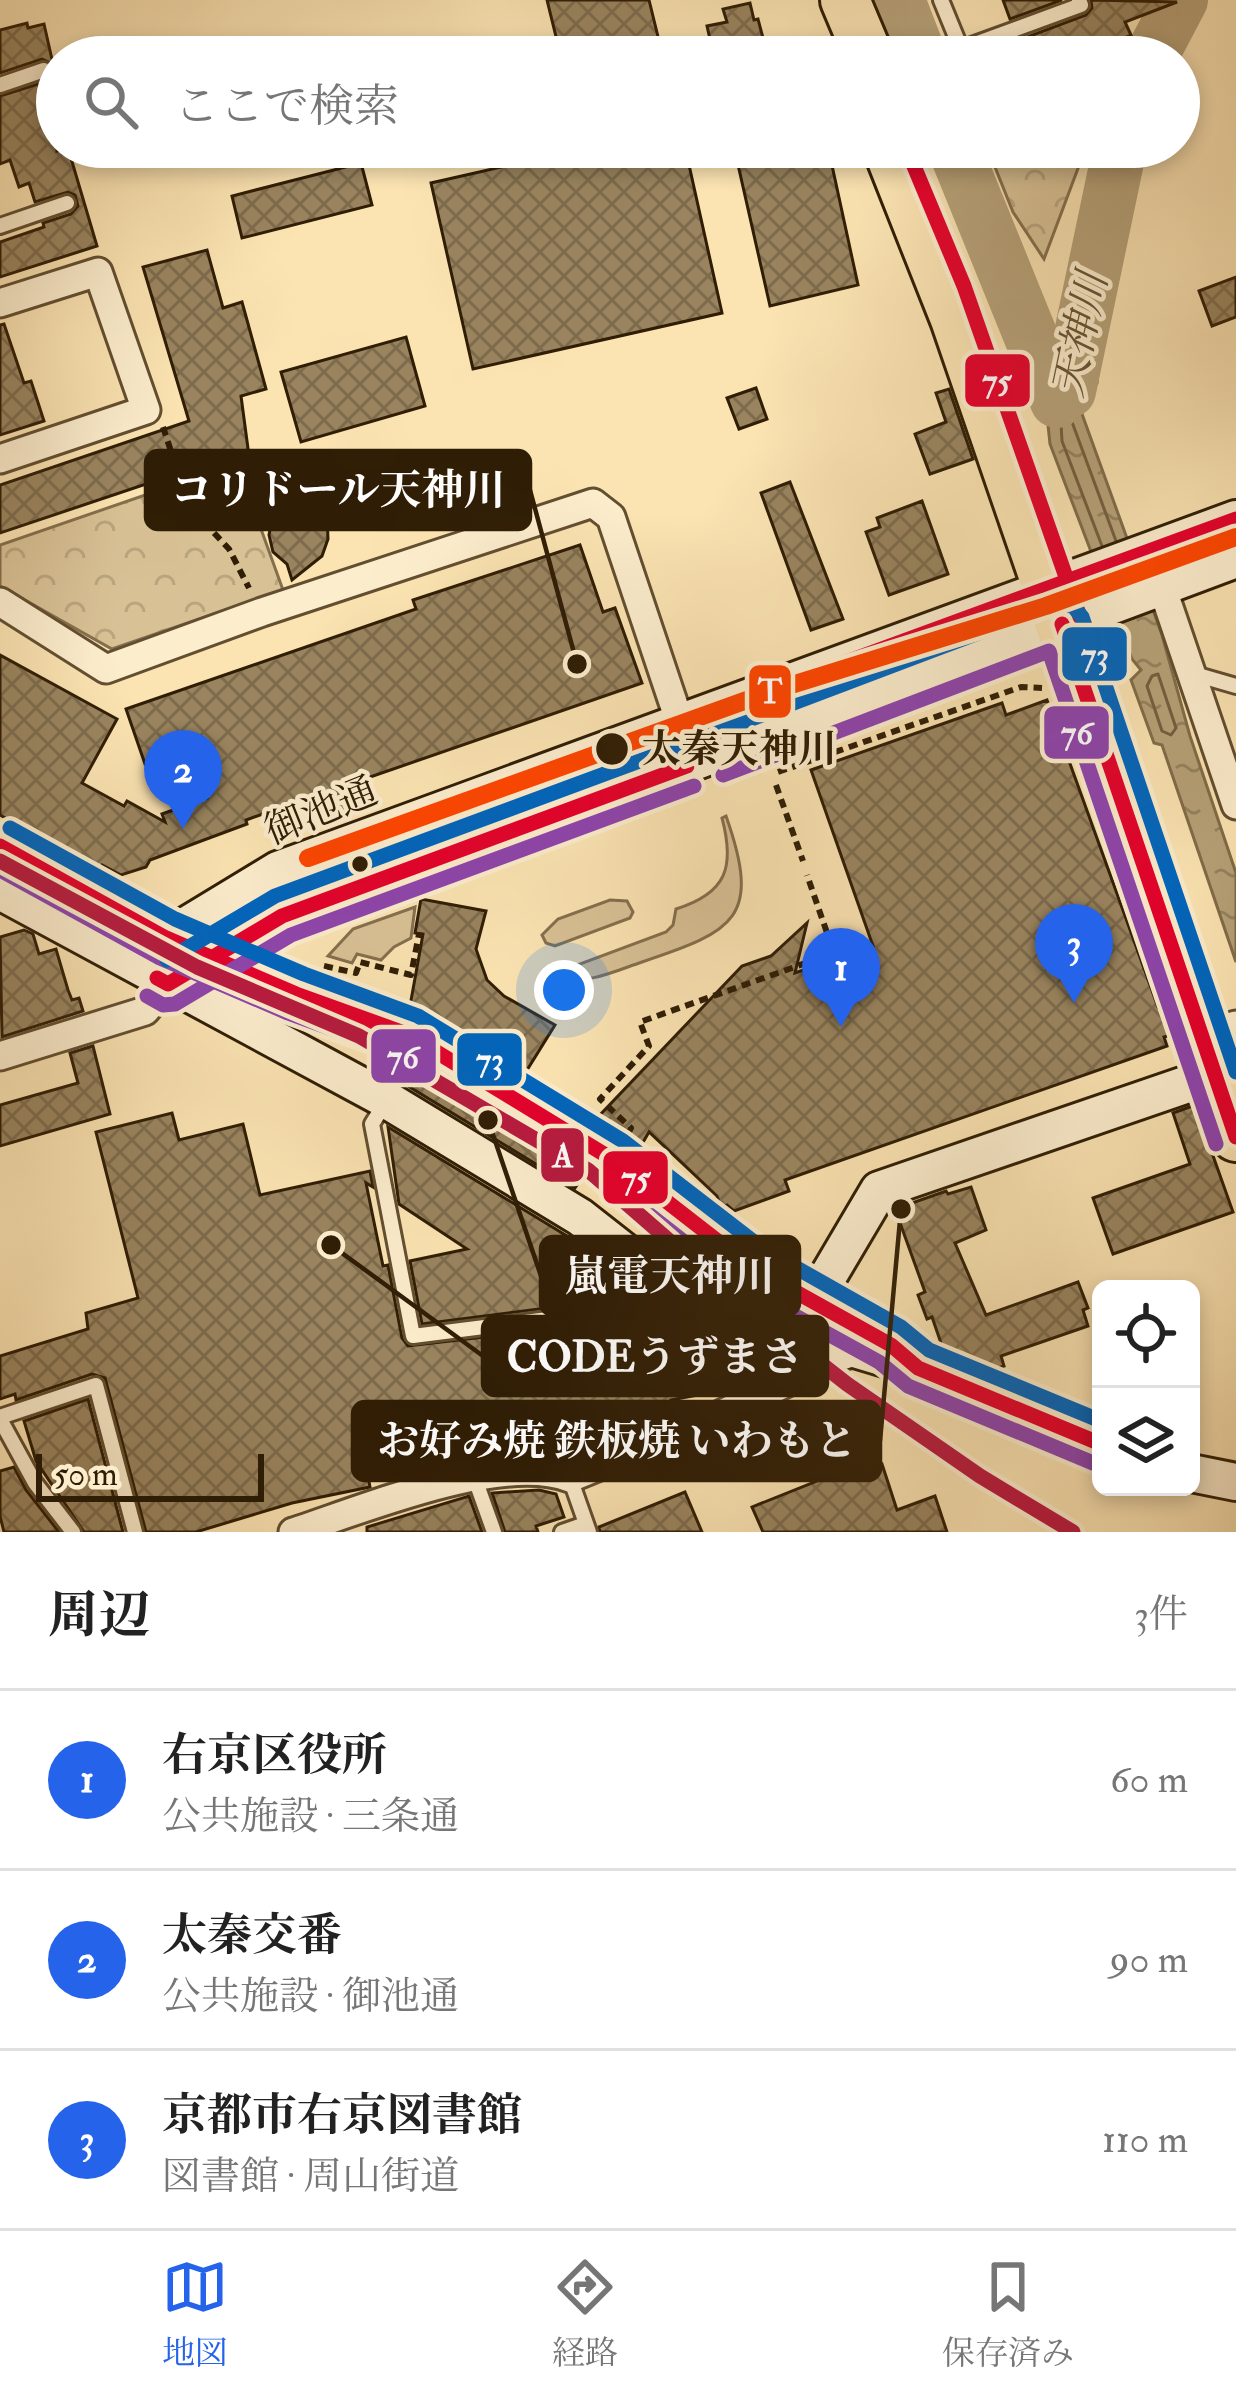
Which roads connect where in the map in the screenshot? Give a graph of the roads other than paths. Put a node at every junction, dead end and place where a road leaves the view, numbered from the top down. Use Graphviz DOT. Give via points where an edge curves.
graph roads {
  1 [pos="828,0"];
  2 [pos="845,0"];
  3 [pos="941,0"];
  4 [pos="1079,0"];
  5 [pos="843,36"];
  6 [pos="860,36"];
  7 [pos="956,36"];
  8 [pos="997,36"];
  9 [pos="36,73"];
  10 [pos="0,85"];
  11 [pos="895,168"];
  12 [pos="915,168"];
  13 [pos="67,203"];
  14 [pos="0,226"];
  15 [pos="0,302"];
  16 [pos="0,459"];
  17 [pos="1236,519"];
  18 [pos="1236,559"];
  19 [pos="1155,576"];
  20 [pos="1075,600"];
  21 [pos="0,602"];
  22 [pos="1191,674"];
  23 [pos="1236,686"];
  24 [pos="680,723"];
  25 [pos="1236,805"];
  26 [pos="0,846"];
  27 [pos="0,891"];
  28 [pos="166,938"];
  29 [pos="212,958"];
  30 [pos="168,984"];
  31 [pos="1228,1048"];
  32 [pos="0,1056"];
  33 [pos="387,1100"];
  34 [pos="1236,1137"];
  35 [pos="719,1244"];
  36 [pos="681,1288"];
  37 [pos="803,1318"];
  38 [pos="860,1350"];
  39 [pos="918,1368"];
  40 [pos="756,1398"];
  41 [pos="0,1418"];
  42 [pos="1092,1440"];
  43 [pos="1200,1475"];
  44 [pos="570,1478"];
  45 [pos="475,1479"];
  46 [pos="1236,1482"];
  47 [pos="337,1526"];
  48 [pos="587,1528"];
  49 [pos="73,1532"];
  50 [pos="135,1532"];
  51 [pos="293,1532"];
  52 [pos="494,1532"];
  53 [pos="562,1532"];
  1 -- 5 [label="highway"];
  2 -- 6 [label="highway"];
  3 -- 7 [label="lane"];
  4 -- 8 [label="lane"];
  9 -- 10 [label="lane"];
  11 -- 20 [label="highway"];
  12 -- 20 [label="highway"];
  13 -- 14 [label="lane"];
  15 -- 16 [label="street" via="98,272 146,410"];
  17 -- 19 [label="street, 御池通"];
  18 -- 19 [label="street, 御池通"];
  19 -- 20 [label="street, 御池通"];
  19 -- 22 [label="street"];
  20 -- 24 [label="street, 御池通"];
  20 -- 29 [label="street, 御池通" via="282,916"];
  20 -- 31 [label="highway"];
  21 -- 24 [label="street" via="106,669 593,503 611,518"];
  22 -- 23 [label="lane"];
  22 -- 25 [label="street"];
  24 -- 28 [label="street, 御池通" via="278,870"];
  26 -- 28 [label="street"];
  27 -- 30 [label="street"];
  28 -- 29 [label="street"];
  28 -- 30 [label="street"];
  29 -- 30 [label="street, 御池通"];
  29 -- 35 [label="street" via="407,1034 612,1159"];
  30 -- 32 [label="street" via="146,1011"];
  30 -- 33 [label="street"];
  31 -- 34 [label="highway"];
  31 -- 37 [label="street" via="879,1190"];
  33 -- 36 [label="street"];
  33 -- 36 [label="lane" via="372,1124 413,1336 667,1304"];
  35 -- 36 [label="lane"];
  35 -- 37 [label="street"];
  36 -- 37 [label="street" via="708,1305"];
  36 -- 40 [label="street" via="759,1353"];
  37 -- 38 [label="street"];
  37 -- 39 [label="street" via="892,1345"];
  37 -- 40 [label="street"];
  38 -- 39 [label="street"];
  38 -- 40 [label="street"];
  39 -- 42 [label="street"];
  40 -- 44 [label="street"];
  41 -- 49 [label="lane"];
  41 -- 50 [label="lane" via="96,1385"];
  43 -- 46 [label="street"];
  44 -- 45 [label="street" via="547,1469"];
  44 -- 48 [label="lane"];
  45 -- 47 [label="street"];
  45 -- 52 [label="lane"];
  47 -- 51 [label="street"];
  48 -- 53 [label="lane"];
}
